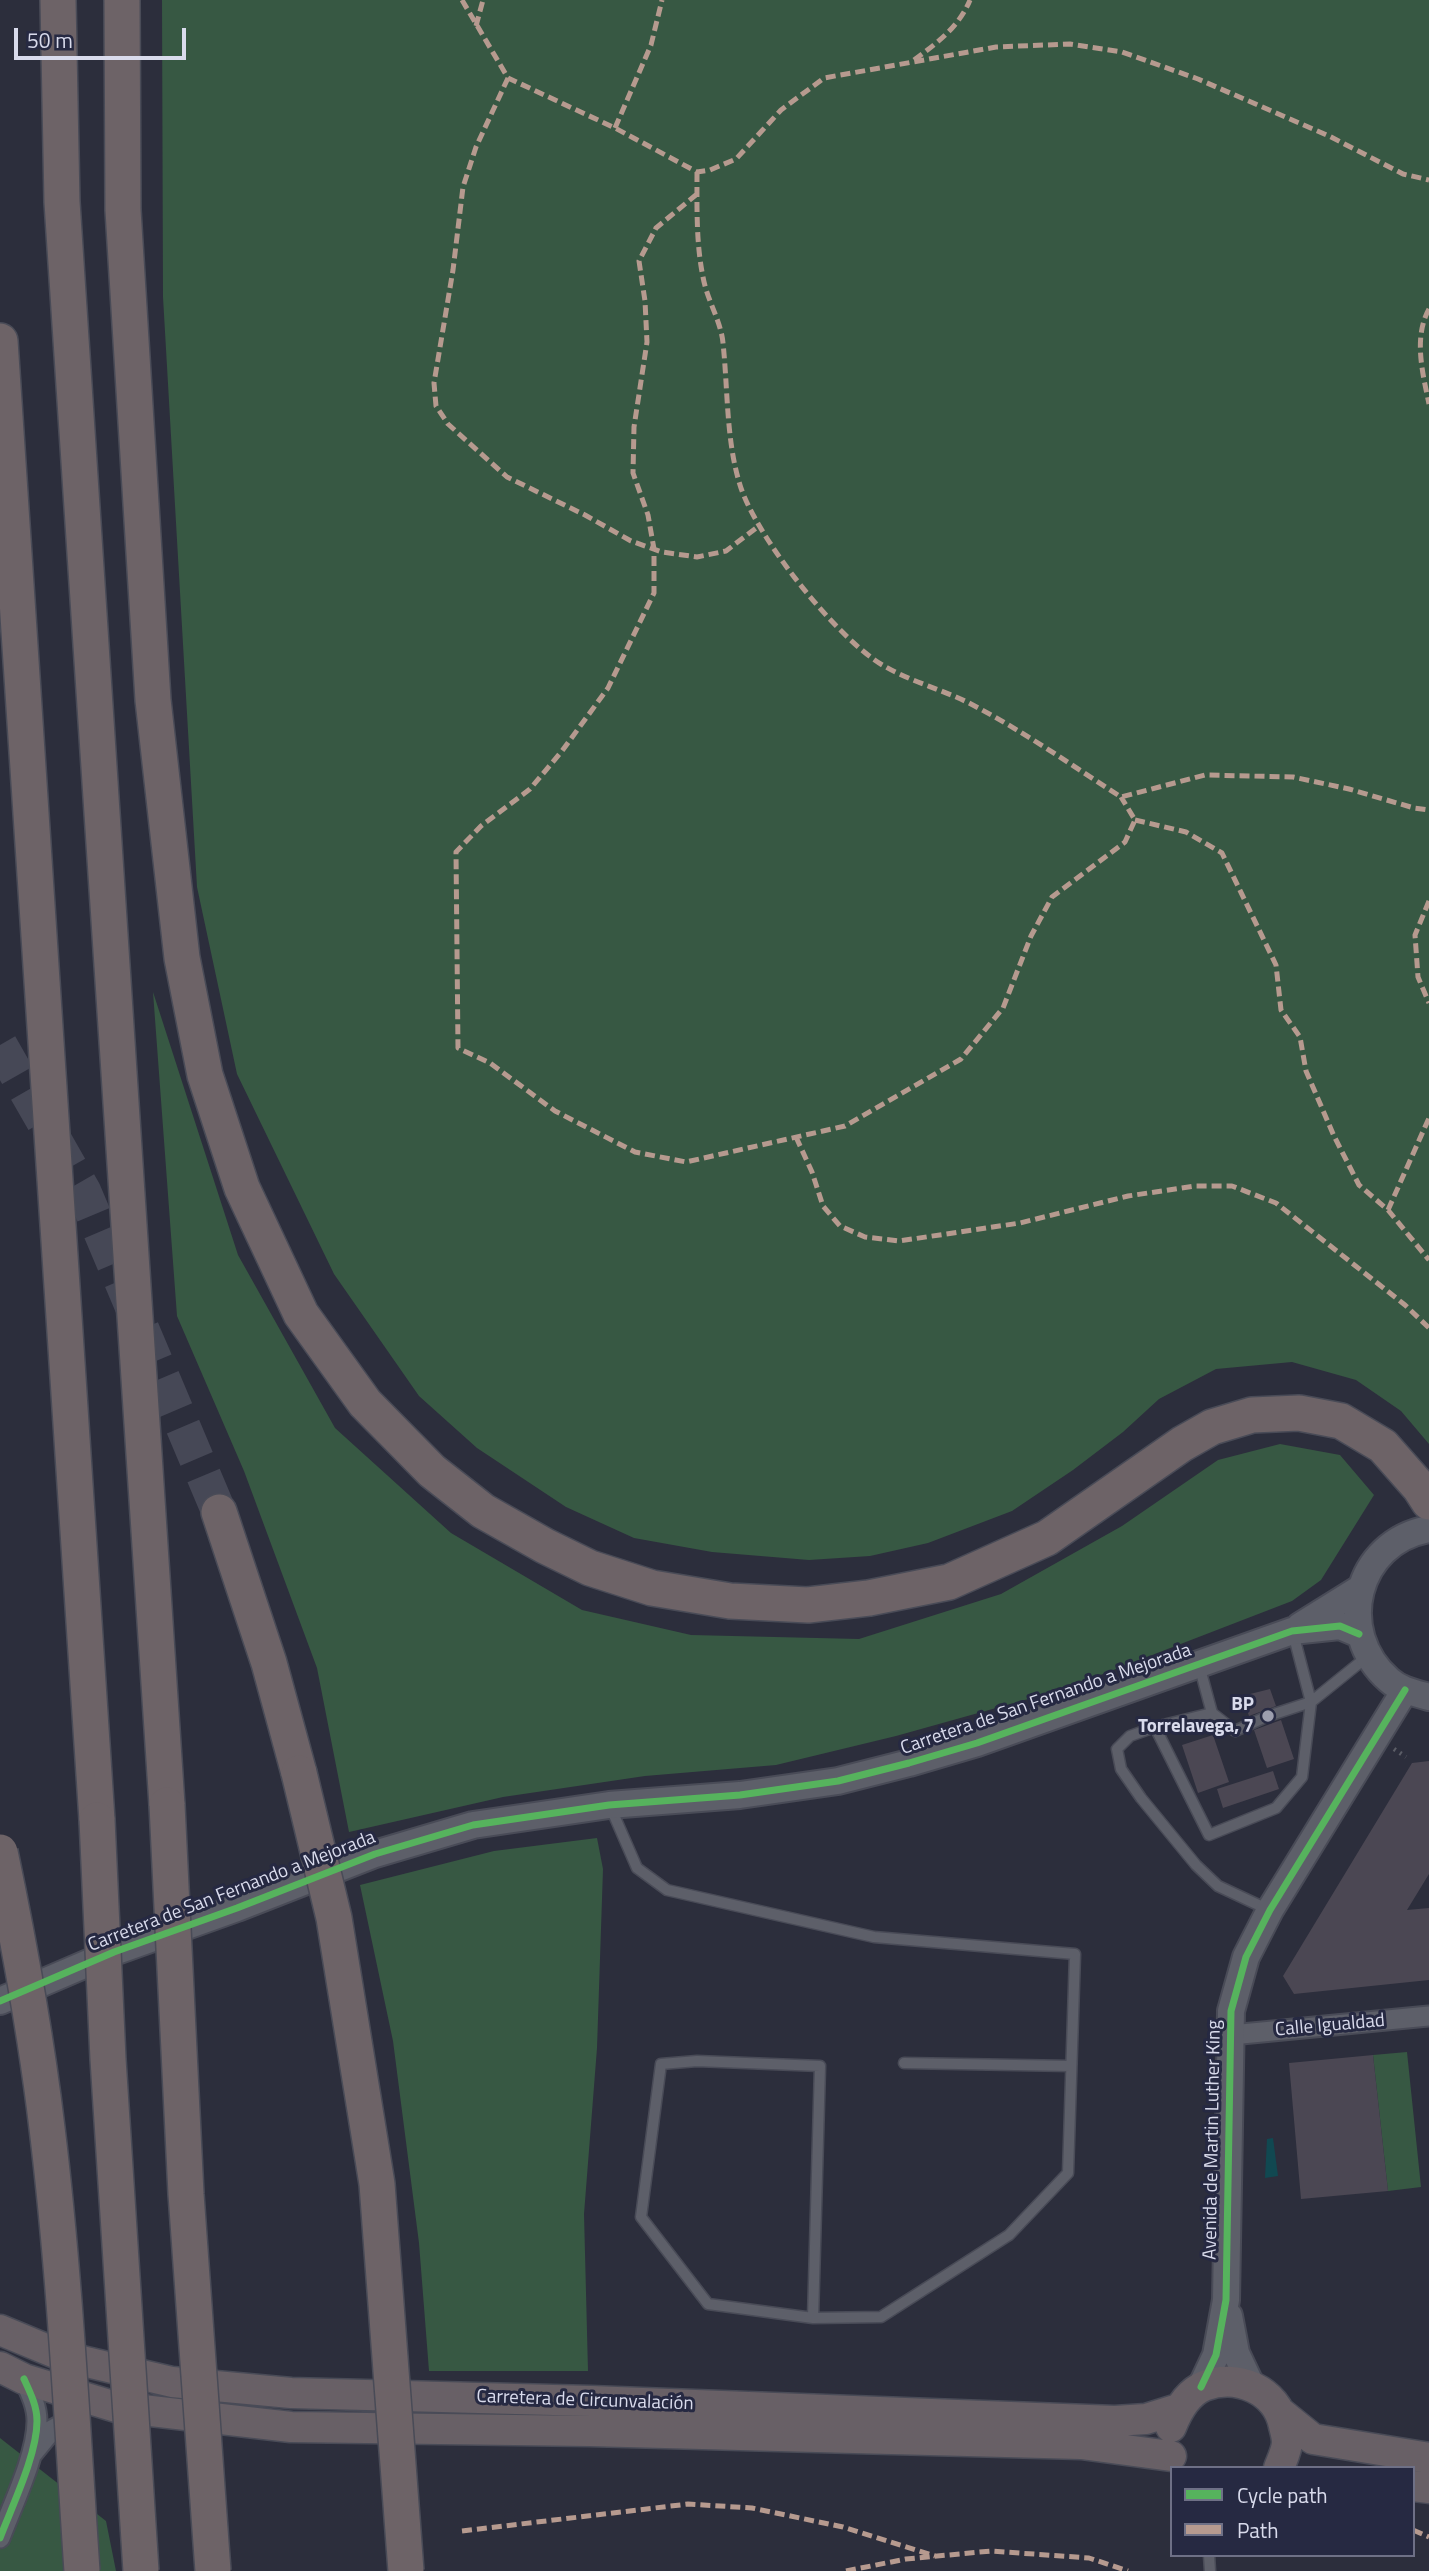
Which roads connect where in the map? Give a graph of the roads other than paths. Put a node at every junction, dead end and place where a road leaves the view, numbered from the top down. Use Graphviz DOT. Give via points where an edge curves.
graph roads {
  1 [pos="58,0"];
  2 [pos="122,0"];
  3 [pos="0,341"];
  4 [pos="1429,1502"];
  5 [pos="219,1512"];
  6 [pos="1429,1529"];
  7 [pos="1361,1588"];
  8 [pos="1292,1631"];
  9 [pos="1364,1645"];
  10 [pos="1199,1665"];
  11 [pos="1417,1694"];
  12 [pos="1311,1702"];
  13 [pos="1212,1713"];
  14 [pos="1155,1727"];
  15 [pos="609,1805"];
  16 [pos="0,1852"];
  17 [pos="1270,1910"];
  18 [pos="0,2001"];
  19 [pos="1429,2016"];
  20 [pos="1231,2035"];
  21 [pos="904,2063"];
  22 [pos="1072,2066"];
  23 [pos="1226,2300"];
  24 [pos="813,2318"];
  25 [pos="0,2330"];
  26 [pos="12,2373"];
  27 [pos="1251,2385"];
  28 [pos="1201,2387"];
  29 [pos="116,2407"];
  30 [pos="1178,2409"];
  31 [pos="1282,2414"];
  32 [pos="30,2457"];
  33 [pos="1429,2458"];
  34 [pos="1175,2462"];
  35 [pos="1280,2466"];
  36 [pos="0,2538"];
  37 [pos="82,2571"];
  38 [pos="141,2571"];
  39 [pos="213,2571"];
  40 [pos="406,2571"];
  1 -- 39 [label="highway, bridge" via="62,202"];
  2 -- 4 [label="highway" via="123,210 149,646 182,958 205,1075 242,1188 301,1314 365,1403 432,1471 483,1511 545,1546 590,1568 652,1588 730,1601 808,1605 949,1582 1047,1538 1212,1427 1252,1415 1299,1413 1341,1421 1383,1446"];
  3 -- 38 [label="highway, bridge"];
  5 -- 40 [label="highway, bridge" via="269,1663 334,1918 377,2184"];
  6 -- 7 [label="street" via="1395,1542 1370,1567"];
  7 -- 8 [label="street"];
  7 -- 9 [label="street" via="1357,1610"];
  8 -- 9 [label="street" via="1340,1626"];
  8 -- 10 [label="street, Carretera de San Fernando a Mejorada"];
  8 -- 12 [label="lane"];
  9 -- 11 [label="street" via="1389,1680"];
  9 -- 12 [label="lane"];
  10 -- 13 [label="lane"];
  10 -- 15 [label="street, Carretera de San Fernando a Mejorada" via="977,1743 838,1781 740,1796"];
  11 -- 17 [label="street, Avenida de Martin Luther King"];
  12 -- 13 [label="lane" via="1235,1731"];
  12 -- 14 [label="lane" via="1302,1777 1276,1808 1209,1835"];
  13 -- 14 [label="lane"];
  14 -- 17 [label="lane" via="1130,1737 1117,1749 1121,1769 1196,1865 1218,1886"];
  15 -- 18 [label="street, Carretera de San Fernando a Mejorada" via="473,1825 375,1854 114,1952"];
  15 -- 22 [label="lane" via="637,1868 667,1890 874,1937 1075,1954"];
  16 -- 37 [label="highway, bridge" via="47,2127"];
  17 -- 20 [label="street, Avenida de Martin Luther King" via="1245,1957 1231,2011"];
  19 -- 20 [label="street, Calle Igualdad"];
  20 -- 23 [label="street, Avenida de Martin Luther King"];
  21 -- 22 [label="lane"];
  22 -- 24 [label="lane" via="1068,2173 1009,2235 881,2317"];
  23 -- 27 [label="street" via="1236,2353"];
  23 -- 28 [label="street" via="1216,2354"];
  24 -- 24 [label="lane" via="708,2304 641,2217 662,2064 820,2066"];
  25 -- 30 [label="main road, Carretera de Circunvalación" via="65,2357 172,2382 290,2393 1115,2421 1146,2419"];
  26 -- 29 [label="main road, Carretera de Circunvalación"];
  26 -- 32 [label="street" via="34,2400 37,2421"];
  27 -- 28 [label="main road" via="1225,2381"];
  27 -- 31 [label="main road"];
  28 -- 30 [label="main road"];
  29 -- 32 [label="street" via="73,2416 52,2430"];
  29 -- 34 [label="main road, Carretera de Circunvalación" via="291,2427 1081,2444"];
  30 -- 34 [label="main road" via="1170,2431"];
  31 -- 33 [label="main road" via="1312,2439"];
  31 -- 35 [label="main road" via="1287,2442"];
  32 -- 36 [label="street"];
}
